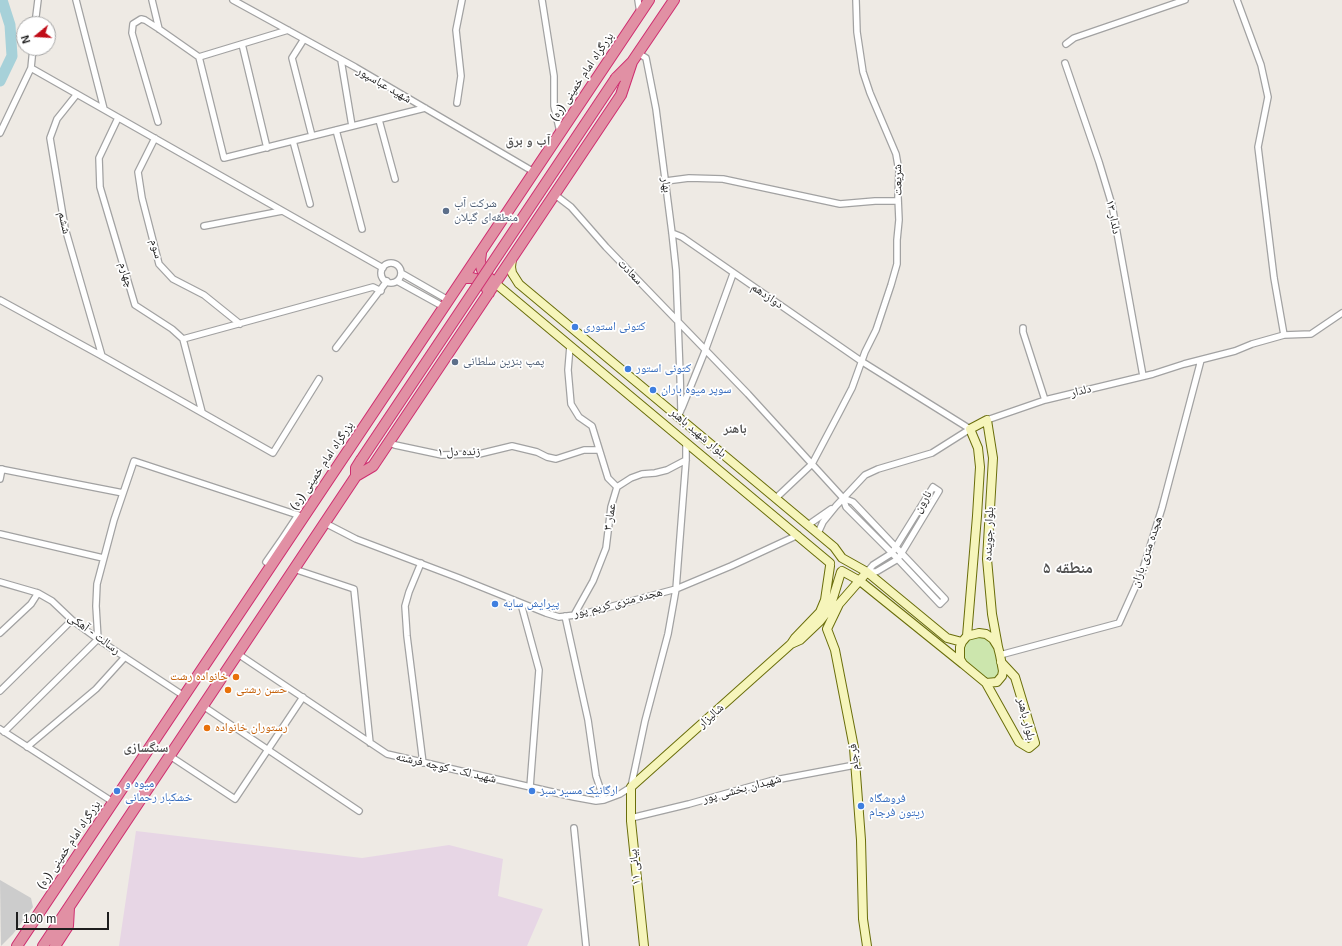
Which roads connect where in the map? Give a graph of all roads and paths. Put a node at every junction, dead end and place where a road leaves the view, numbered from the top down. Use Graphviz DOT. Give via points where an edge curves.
graph roads {
  1 [pos="38,0"];
  2 [pos="76,0"];
  3 [pos="152,0"];
  4 [pos="233,0"];
  5 [pos="462,0"];
  6 [pos="542,0"];
  7 [pos="638,0"];
  8 [pos="649,0"];
  9 [pos="674,0"];
  10 [pos="856,0"];
  11 [pos="1185,0"];
  12 [pos="1237,0"];
  13 [pos="640,13"];
  14 [pos="36,16"];
  15 [pos="160,29"];
  16 [pos="288,30"];
  17 [pos="304,39"];
  18 [pos="242,44"];
  19 [pos="1066,44"];
  20 [pos="32,56"];
  21 [pos="199,57"];
  22 [pos="635,58"];
  23 [pos="342,60"];
  24 [pos="1065,63"];
  25 [pos="31,68"];
  26 [pos="77,94"];
  27 [pos="457,103"];
  28 [pos="425,108"];
  29 [pos="104,109"];
  30 [pos="118,118"];
  31 [pos="379,120"];
  32 [pos="158,122"];
  33 [pos="352,126"];
  34 [pos="336,130"];
  35 [pos="0,133"];
  36 [pos="560,133"];
  37 [pos="312,136"];
  38 [pos="155,138"];
  39 [pos="293,141"];
  40 [pos="267,148"];
  41 [pos="534,172"];
  42 [pos="395,179"];
  43 [pos="666,181"];
  44 [pos="522,190"];
  45 [pos="554,194"];
  46 [pos="898,201"];
  47 [pos="310,204"];
  48 [pos="546,207"];
  49 [pos="282,211"];
  50 [pos="204,226"];
  51 [pos="362,229"];
  52 [pos="672,233"];
  53 [pos="482,249"];
  54 [pos="513,256"];
  55 [pos="383,268"];
  56 [pos="482,270"];
  57 [pos="401,273"];
  58 [pos="502,274"];
  59 [pos="733,274"];
  60 [pos="464,278"];
  61 [pos="387,281"];
  62 [pos="396,281"];
  63 [pos="495,283"];
  64 [pos="381,292"];
  65 [pos="489,293"];
  66 [pos="0,300"];
  67 [pos="446,304"];
  68 [pos="1342,313"];
  69 [pos="677,322"];
  70 [pos="240,324"];
  71 [pos="1023,328"];
  72 [pos="580,335"];
  73 [pos="1284,335"];
  74 [pos="183,339"];
  75 [pos="570,346"];
  76 [pos="336,348"];
  77 [pos="705,351"];
  78 [pos="102,356"];
  79 [pos="1201,360"];
  80 [pos="861,361"];
  81 [pos="613,362"];
  82 [pos="604,373"];
  83 [pos="1143,376"];
  84 [pos="319,379"];
  85 [pos="1045,400"];
  86 [pos="202,412"];
  87 [pos="679,413"];
  88 [pos="987,420"];
  89 [pos="970,429"];
  90 [pos="388,442"];
  91 [pos="686,442"];
  92 [pos="599,450"];
  93 [pos="686,460"];
  94 [pos="812,464"];
  95 [pos="1,469"];
  96 [pos="356,476"];
  97 [pos="0,479"];
  98 [pos="617,487"];
  99 [pos="123,493"];
  100 [pos="776,498"];
  101 [pos="843,498"];
  102 [pos="836,506"];
  103 [pos="301,516"];
  104 [pos="325,523"];
  105 [pos="808,525"];
  106 [pos="818,533"];
  107 [pos="0,534"];
  108 [pos="798,535"];
  109 [pos="896,547"];
  110 [pos="892,553"];
  111 [pos="902,553"];
  112 [pos="103,558"];
  113 [pos="842,558"];
  114 [pos="898,559"];
  115 [pos="266,562"];
  116 [pos="421,563"];
  117 [pos="830,565"];
  118 [pos="294,569"];
  119 [pos="841,572"];
  120 [pos="867,572"];
  121 [pos="860,581"];
  122 [pos="0,582"];
  123 [pos="676,589"];
  124 [pos="38,593"];
  125 [pos="521,604"];
  126 [pos="574,615"];
  127 [pos="566,616"];
  128 [pos="818,619"];
  129 [pos="72,620"];
  130 [pos="827,629"];
  131 [pos="0,633"];
  132 [pos="98,639"];
  133 [pos="964,639"];
  134 [pos="998,647"];
  135 [pos="238,654"];
  136 [pos="125,657"];
  137 [pos="1001,659"];
  138 [pos="963,664"];
  139 [pos="986,683"];
  140 [pos="0,691"];
  141 [pos="184,696"];
  142 [pos="303,697"];
  143 [pos="203,706"];
  144 [pos="2,730"];
  145 [pos="370,743"];
  146 [pos="27,747"];
  147 [pos="267,750"];
  148 [pos="170,756"];
  149 [pos="423,763"];
  150 [pos="855,764"];
  151 [pos="530,787"];
  152 [pos="631,788"];
  153 [pos="604,800"];
  154 [pos="113,802"];
  155 [pos="358,812"];
  156 [pos="630,818"];
  157 [pos="574,828"];
  158 [pos="69,907"];
  159 [pos="17,946"];
  160 [pos="43,946"];
  161 [pos="55,946"];
  162 [pos="586,946"];
  163 [pos="644,946"];
  164 [pos="867,946"];
  1 -- 14 [label="street"];
  2 -- 29 [label="street"];
  3 -- 15 [label="street"];
  4 -- 16 [label="street, شهید عباسپور"];
  5 -- 27 [label="street" via="456,30 461,76"];
  6 -- 36 [label="street" via="554,76 554,106"];
  7 -- 13 [label="street"];
  8 -- 13 [label="highway, بزرگراه امام خمینی (ره)"];
  9 -- 22 [label="highway"];
  10 -- 46 [label="street, شریعت" via="857,32 863,72 896,154 899,171"];
  11 -- 19 [label="street" via="1074,38"];
  12 -- 73 [label="street" via="1261,65 1268,97 1258,148 1274,278"];
  13 -- 36 [label="highway, بزرگراه امام خمینی (ره)"];
  15 -- 21 [label="street"];
  15 -- 32 [label="street" via="141,19 133,24 132,29"];
  16 -- 17 [label="street, شهید عباسپور"];
  16 -- 18 [label="street"];
  17 -- 23 [label="street, شهید عباسپور"];
  17 -- 37 [label="street" via="292,58"];
  18 -- 21 [label="street"];
  18 -- 40 [label="street"];
  20 -- 25 [label="street"];
  21 -- 40 [label="street" via="224,158"];
  22 -- 43 [label="street, بهار" via="646,58"];
  22 -- 45 [label="highway" via="622,93"];
  22 -- 96 [label="highway, bridge" via="616,78 361,460 356,468"];
  23 -- 28 [label="street, شهید عباسپور"];
  23 -- 33 [label="street"];
  24 -- 83 [label="street, دلدار ۱۳" via="1112,205"];
  25 -- 26 [label="street"];
  25 -- 35 [label="street"];
  26 -- 29 [label="street"];
  26 -- 78 [label="street, ششم" via="57,119 50,138 65,228"];
  28 -- 31 [label="street"];
  28 -- 41 [label="street, شهید عباسپور"];
  29 -- 30 [label="street"];
  30 -- 38 [label="street"];
  30 -- 74 [label="street, چهارم" via="99,158 100,187 104,202 135,305"];
  31 -- 33 [label="street"];
  31 -- 42 [label="street"];
  33 -- 34 [label="street"];
  34 -- 37 [label="street"];
  34 -- 51 [label="street"];
  36 -- 41 [label="highway, بزرگراه امام خمینی (ره)"];
  37 -- 39 [label="street"];
  38 -- 49 [label="street"];
  38 -- 70 [label="street, سوم" via="138,172 159,264 173,279 204,295"];
  39 -- 40 [label="street"];
  39 -- 47 [label="street"];
  41 -- 44 [label="highway, بزرگراه امام خمینی (ره)"];
  43 -- 46 [label="street" via="689,178 722,179 840,204"];
  43 -- 52 [label="street, بهار"];
  44 -- 48 [label="highway" via="539,196"];
  44 -- 53 [label="highway, بزرگراه امام خمینی (ره)"];
  45 -- 48 [label="highway"];
  45 -- 69 [label="street, سعادت" via="571,207"];
  46 -- 80 [label="street, شریعت" via="897,264 876,330"];
  48 -- 54 [label="highway"];
  49 -- 50 [label="street"];
  49 -- 55 [label="street"];
  52 -- 59 [label="street, دوازدهم"];
  52 -- 69 [label="street, بهار"];
  53 -- 56 [label="highway"];
  53 -- 60 [label="highway, بزرگراه امام خمینی (ره)"];
  54 -- 58 [label="highway"];
  54 -- 72 [label="street, بلوار شهید باهنر" via="511,269 516,281"];
  55 -- 57 [label="street" via="394,263"];
  55 -- 61 [label="street" via="383,277"];
  56 -- 58 [label="highway"];
  56 -- 63 [label="highway"];
  57 -- 62 [label="street"];
  57 -- 67 [label="street"];
  58 -- 63 [label="highway"];
  59 -- 77 [label="street"];
  59 -- 80 [label="street, دوازدهم"];
  60 -- 65 [label="highway" via="479,280"];
  60 -- 67 [label="highway, بزرگراه امام خمینی (ره)"];
  61 -- 62 [label="street"];
  61 -- 64 [label="street"];
  62 -- 67 [label="street"];
  63 -- 65 [label="highway"];
  63 -- 75 [label="street, بلوار شهید باهنر"];
  64 -- 70 [label="street" via="373,287"];
  64 -- 76 [label="street"];
  65 -- 90 [label="highway"];
  66 -- 78 [label="street"];
  67 -- 103 [label="highway, بزرگراه امام خمینی (ره)"];
  68 -- 73 [label="street, دلدار" via="1311,334"];
  69 -- 77 [label="street, سعادت"];
  69 -- 87 [label="street, بهار"];
  70 -- 74 [label="street"];
  71 -- 85 [label="street"];
  72 -- 75 [label="street"];
  72 -- 81 [label="street, بلوار شهید باهنر"];
  73 -- 79 [label="street, دلدار"];
  74 -- 86 [label="street"];
  75 -- 82 [label="street, بلوار شهید باهنر"];
  75 -- 92 [label="street" via="568,370 571,404 580,417 592,426"];
  77 -- 87 [label="street"];
  77 -- 94 [label="street, سعادت"];
  78 -- 86 [label="street"];
  79 -- 83 [label="street, دلدار"];
  79 -- 137 [label="street, هجده متری باران" via="1142,572 1119,623"];
  80 -- 89 [label="street, دوازدهم"];
  80 -- 94 [label="street, شریعت" via="852,388"];
  81 -- 82 [label="street"];
  81 -- 87 [label="street, بلوار شهید باهنر"];
  82 -- 91 [label="street, بلوار شهید باهنر"];
  83 -- 85 [label="street, دلدار"];
  84 -- 86 [label="street" via="273,453"];
  85 -- 88 [label="street, دلدار"];
  87 -- 100 [label="street, بلوار شهید باهنر"];
  88 -- 89 [label="street, دلدار"];
  88 -- 134 [label="street, بلوار جوینده" via="993,458 987,559"];
  89 -- 101 [label="street, دلدار" via="932,453 866,475"];
  89 -- 133 [label="street, بلوار جوینده" via="978,448 980,467"];
  90 -- 92 [label="street, زنده دل ۱" via="442,455 479,454 512,446 556,459 584,450"];
  90 -- 96 [label="highway" via="373,466"];
  91 -- 93 [label="street"];
  91 -- 108 [label="street, بلوار شهید باهنر"];
  92 -- 98 [label="street" via="608,478"];
  93 -- 98 [label="street, عمار ۳" via="666,470 631,478"];
  93 -- 123 [label="street"];
  94 -- 100 [label="street, شریعت"];
  94 -- 101 [label="street, سعادت"];
  95 -- 97 [label="street"];
  95 -- 99 [label="street"];
  96 -- 104 [label="highway"];
  98 -- 126 [label="street, عمار ۳" via="610,507 606,548 593,581"];
  99 -- 103 [label="street" via="134,461"];
  99 -- 112 [label="street"];
  100 -- 105 [label="street, بلوار شهید باهنر"];
  101 -- 102 [label="street, دلدار"];
  101 -- 109 [label="street" via="852,502"];
  101 -- 110 [label="street" via="846,507"];
  102 -- 105 [label="street"];
  102 -- 106 [label="street"];
  103 -- 115 [label="street"];
  103 -- 141 [label="highway, بزرگراه امام خمینی (ره)"];
  104 -- 116 [label="street, هجده متری کریم پور" via="356,539"];
  104 -- 118 [label="highway"];
  105 -- 106 [label="street, بلوار شهید باهنر"];
  106 -- 113 [label="street, بلوار شهید باهنر"];
  107 -- 112 [label="street"];
  108 -- 117 [label="street, بلوار شهید باهنر"];
  108 -- 123 [label="street, هجده متری کریم پور"];
  109 -- 110 [label="street, نارون"];
  109 -- 111 [label="street"];
  109 -- 111 [label="street, نارون" via="933,487 939,491"];
  110 -- 114 [label="street"];
  110 -- 120 [label="street, نارون"];
  111 -- 114 [label="street, نارون"];
  111 -- 114 [label="street" via="945,599 940,604"];
  112 -- 132 [label="street" via="96,591"];
  113 -- 117 [label="street" via="834,557"];
  113 -- 119 [label="street" via="846,564"];
  113 -- 120 [label="street"];
  114 -- 120 [label="street, نارون" via="876,572"];
  116 -- 125 [label="street, هجده متری کریم پور"];
  116 -- 149 [label="street" via="405,606"];
  117 -- 119 [label="street" via="832,570"];
  117 -- 128 [label="street, شالیزار" via="825,600"];
  118 -- 135 [label="highway"];
  118 -- 145 [label="street" via="354,588"];
  119 -- 121 [label="street"];
  119 -- 128 [label="street, شالیزار" via="827,612"];
  120 -- 121 [label="street"];
  120 -- 133 [label="street" via="947,638"];
  121 -- 130 [label="street" via="839,604"];
  121 -- 138 [label="street"];
  122 -- 124 [label="street, رسالت - آهکی"];
  123 -- 126 [label="street, هجده متری کریم پور"];
  123 -- 152 [label="street" via="668,634 645,721"];
  124 -- 129 [label="street, رسالت - آهکی" via="52,601"];
  124 -- 131 [label="street" via="32,604"];
  125 -- 127 [label="street, هجده متری کریم پور" via="546,614"];
  125 -- 151 [label="street" via="538,670"];
  126 -- 127 [label="street, هجده متری کریم پور"];
  127 -- 153 [label="street" via="588,720 596,776"];
  128 -- 130 [label="street"];
  128 -- 152 [label="street, شالیزار"];
  129 -- 132 [label="street, رسالت - آهکی"];
  129 -- 140 [label="street"];
  130 -- 150 [label="street, فرجام" via="835,650"];
  132 -- 136 [label="street, رسالت - آهکی"];
  132 -- 144 [label="street"];
  133 -- 134 [label="street" via="979,632 993,639"];
  133 -- 138 [label="street" via="959,653"];
  134 -- 137 [label="street"];
  135 -- 142 [label="street, شهید لک - کوچه فرشته"];
  135 -- 143 [label="highway"];
  136 -- 141 [label="street, رسالت - آهکی"];
  136 -- 146 [label="street" via="96,689"];
  137 -- 139 [label="street" via="1000,679 997,682"];
  137 -- 139 [label="street, بلوار باهنر" via="1015,677 1035,743 1029,748 1019,742"];
  138 -- 139 [label="street"];
  141 -- 154 [label="highway, بزرگراه امام خمینی (ره)"];
  142 -- 145 [label="street, شهید لک - کوچه فرشته"];
  142 -- 147 [label="street"];
  143 -- 147 [label="street"];
  143 -- 148 [label="highway"];
  144 -- 146 [label="street"];
  145 -- 149 [label="street, شهید لک - کوچه فرشته" via="387,754"];
  146 -- 154 [label="street"];
  147 -- 148 [label="street" via="235,799"];
  147 -- 155 [label="street"];
  148 -- 158 [label="highway"];
  149 -- 151 [label="street, شهید لک - کوچه فرشته"];
  150 -- 156 [label="street, شهیدان بخشی پور" via="770,781"];
  150 -- 164 [label="street, فرجام" via="861,840 863,917"];
  151 -- 153 [label="street, شهید لک - کوچه فرشته" via="589,800"];
  152 -- 153 [label="street, شهید لک - کوچه فرشته"];
  152 -- 156 [label="street, بیانی ۱۱"];
  154 -- 159 [label="highway, بزرگراه امام خمینی (ره)"];
  156 -- 163 [label="street, بیانی ۱۱"];
  157 -- 162 [label="street"];
  158 -- 160 [label="highway"];
  158 -- 161 [label="highway" via="68,926"];
}
